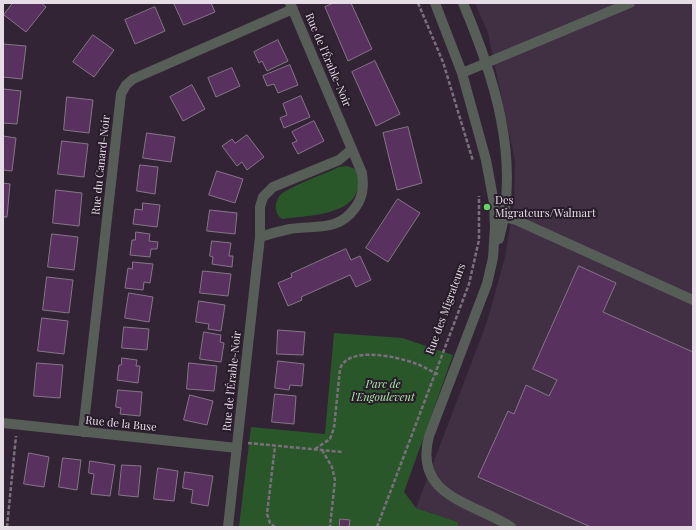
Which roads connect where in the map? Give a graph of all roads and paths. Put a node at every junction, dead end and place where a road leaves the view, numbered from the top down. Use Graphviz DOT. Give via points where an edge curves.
graph roads {
  1 [pos="418,3"];
  2 [pos="435,3"];
  3 [pos="463,3"];
  4 [pos="629,3"];
  5 [pos="292,6"];
  6 [pos="487,64"];
  7 [pos="462,73"];
  8 [pos="352,149"];
  9 [pos="473,164"];
  10 [pos="479,195"];
  11 [pos="500,216"];
  12 [pos="260,237"];
  13 [pos="693,300"];
  14 [pos="435,373"];
  15 [pos="451,379"];
  16 [pos="3,423"];
  17 [pos="17,425"];
  18 [pos="83,432"];
  19 [pos="237,445"];
  20 [pos="275,446"];
  21 [pos="315,449"];
  22 [pos="322,450"];
  23 [pos="342,452"];
  24 [pos="7,527"];
  25 [pos="228,527"];
  26 [pos="275,527"];
  27 [pos="330,527"];
  28 [pos="377,527"];
  29 [pos="512,527"];
  1 -- 9 [label="path" via="443,62"];
  2 -- 7 [label="street"];
  3 -- 6 [label="street"];
  4 -- 6 [label="street"];
  5 -- 8 [label="street, Rue de l'Érable-Noir"];
  5 -- 18 [label="street, Rue du Canard-Noir" via="133,79 121,94"];
  6 -- 7 [label="street"];
  6 -- 11 [label="street" via="505,148 507,190"];
  7 -- 11 [label="street"];
  8 -- 12 [label="street, Rue de l'Érable-Noir" via="338,160 273,187 263,197 260,207"];
  8 -- 12 [label="street, Rue de l'Érable-Noir" via="362,173 364,188 358,204 349,216 339,224 289,229"];
  10 -- 14 [label="path, Rue des Migrateurs" via="480,228 476,261"];
  11 -- 13 [label="street"];
  11 -- 15 [label="street" via="493,258 476,314"];
  12 -- 19 [label="street, Rue de l'Érable-Noir"];
  14 -- 15 [label="path"];
  14 -- 21 [label="path" via="417,364 389,357 350,357 342,363 340,370 334,428 330,439"];
  14 -- 28 [label="path, Rue des Migrateurs"];
  15 -- 29 [label="street" via="429,436 426,463 435,482 458,500"];
  16 -- 17 [label="street, Rue de la Buse"];
  17 -- 18 [label="street, Rue de la Buse"];
  17 -- 24 [label="path"];
  18 -- 19 [label="street, Rue de la Buse"];
  19 -- 20 [label="path"];
  19 -- 25 [label="street, Rue de l'Érable-Noir"];
  20 -- 21 [label="path"];
  20 -- 26 [label="path" via="267,514 270,523"];
  21 -- 22 [label="path"];
  22 -- 23 [label="path"];
  22 -- 27 [label="path" via="336,480"];
}
